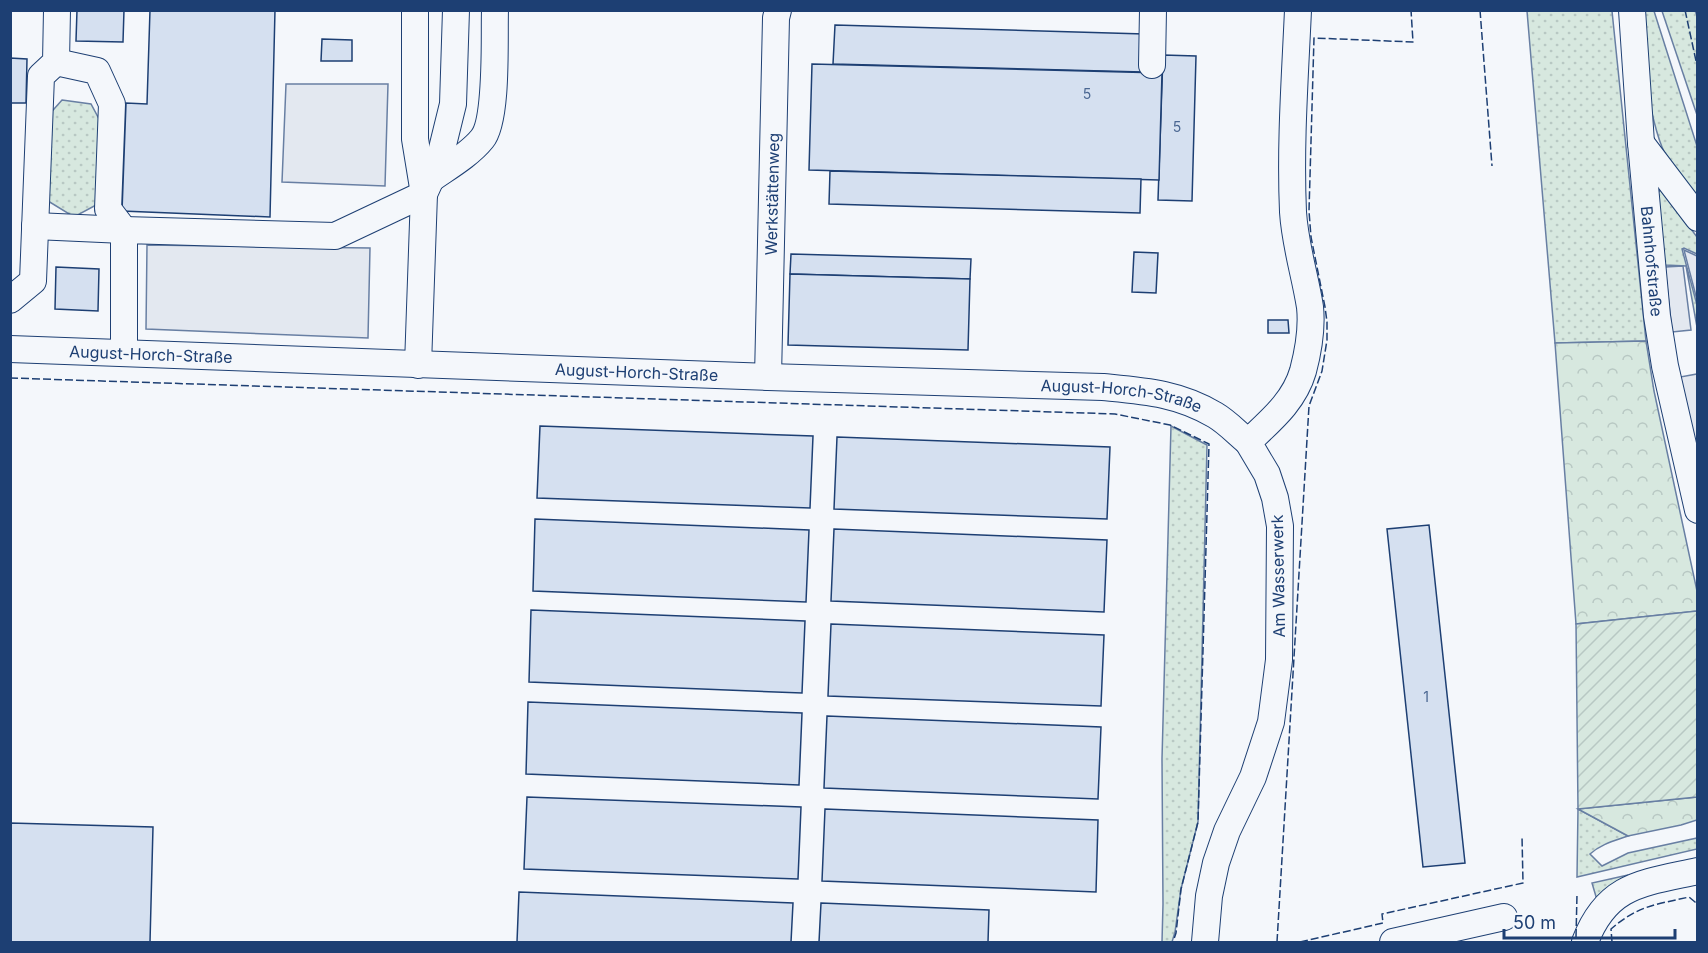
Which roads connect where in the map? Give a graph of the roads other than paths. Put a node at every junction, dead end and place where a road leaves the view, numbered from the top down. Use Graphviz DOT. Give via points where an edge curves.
graph roads {
  1 [pos="57,10"];
  2 [pos="415,10"];
  3 [pos="456,10"];
  4 [pos="495,10"];
  5 [pos="778,10"];
  6 [pos="1153,10"];
  7 [pos="1298,10"];
  8 [pos="1632,10"];
  9 [pos="56,62"];
  10 [pos="1152,65"];
  11 [pos="415,139"];
  12 [pos="1641,143"];
  13 [pos="431,178"];
  14 [pos="1698,218"];
  15 [pos="35,226"];
  16 [pos="124,230"];
  17 [pos="10,300"];
  18 [pos="10,349"];
  19 [pos="124,353"];
  20 [pos="418,365"];
  21 [pos="768,377"];
  22 [pos="1248,442"];
  23 [pos="1698,510"];
  24 [pos="1698,871"];
  25 [pos="1504,917"];
  26 [pos="1205,942"];
  27 [pos="1393,942"];
  28 [pos="1585,942"];
  1 -- 9 [label="street"];
  2 -- 11 [label="street"];
  3 -- 13 [label="street" via="453,104"];
  4 -- 13 [label="street" via="493,104 484,137 462,158"];
  5 -- 21 [label="street, Werkstättenweg"];
  6 -- 10 [label="street"];
  7 -- 22 [label="street" via="1292,183 1310,326 1303,370 1294,393"];
  8 -- 12 [label="street, Bahnhofstraße"];
  9 -- 15 [label="street" via="41,76"];
  9 -- 16 [label="street" via="97,71 112,104 108,209"];
  11 -- 13 [label="street"];
  11 -- 13 [label="street" via="431,146"];
  12 -- 14 [label="street"];
  12 -- 23 [label="street, Bahnhofstraße" via="1657,315"];
  13 -- 16 [label="street" via="335,236"];
  13 -- 20 [label="street"];
  15 -- 16 [label="street"];
  15 -- 17 [label="street" via="33,281"];
  16 -- 19 [label="street"];
  18 -- 19 [label="street, August-Horch-Straße"];
  19 -- 20 [label="street, August-Horch-Straße"];
  20 -- 21 [label="street, August-Horch-Straße"];
  21 -- 22 [label="street, August-Horch-Straße" via="1103,387 1158,393 1217,416"];
  22 -- 26 [label="street, Am Wasserwerk" via="1267,474 1280,526 1279,660 1271,722 1253,777 1216,863"];
  24 -- 28 [label="street" via="1636,885 1616,896 1601,910"];
  25 -- 27 [label="street"];
}
